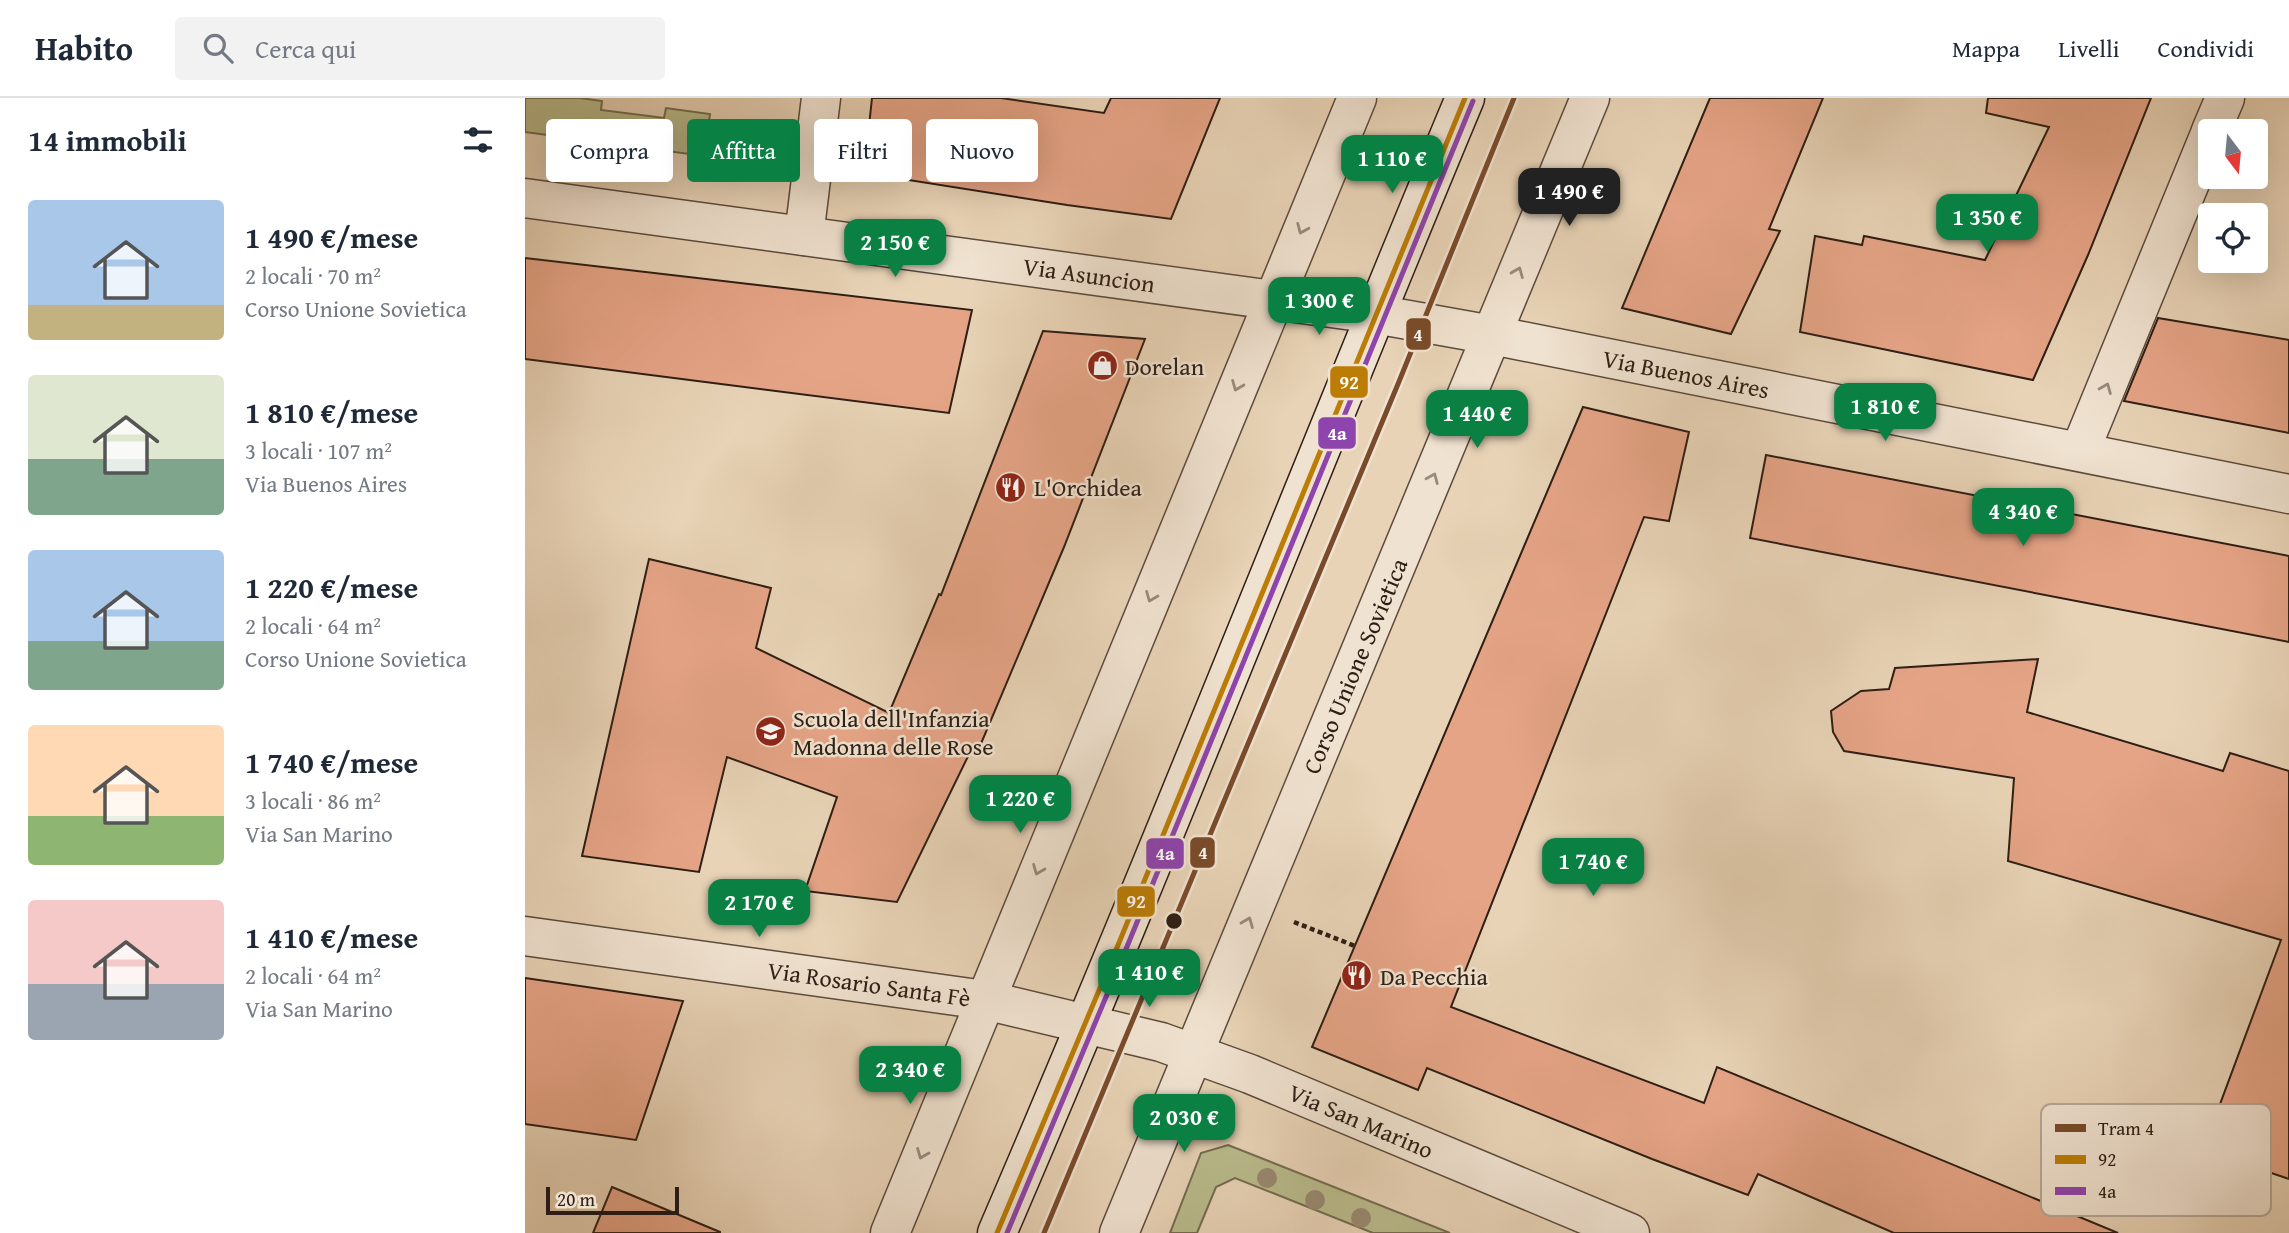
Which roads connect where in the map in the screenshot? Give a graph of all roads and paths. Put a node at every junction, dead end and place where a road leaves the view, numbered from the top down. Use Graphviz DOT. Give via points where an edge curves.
graph roads {
  1 [pos="821,98"];
  2 [pos="1357,98"];
  3 [pos="1465,98"];
  4 [pos="1590,98"];
  5 [pos="2225,98"];
  6 [pos="2217,119"];
  7 [pos="2198,165"];
  8 [pos="525,198"];
  9 [pos="804,236"];
  10 [pos="1272,300"];
  11 [pos="1375,314"];
  12 [pos="1492,335"];
  13 [pos="2080,451"];
  14 [pos="2289,494"];
  15 [pos="1255,907"];
  16 [pos="525,936"];
  17 [pos="1355,946"];
  18 [pos="985,1000"];
  19 [pos="1087,1024"];
  20 [pos="1194,1053"];
  21 [pos="890,1233"];
  22 [pos="997,1233"];
  23 [pos="1119,1233"];
  24 [pos="1630,1233"];
  1 -- 9 [label="street"];
  2 -- 10 [label="street, one-way"];
  3 -- 11 [label="street"];
  12 -- 4 [label="street, Corso Unione Sovietica, one-way"];
  5 -- 6 [label="street"];
  13 -- 7 [label="street, one-way"];
  8 -- 9 [label="street, Via Asuncion"];
  9 -- 10 [label="street, Via Asuncion"];
  10 -- 11 [label="street, Via Asuncion"];
  10 -- 18 [label="street, one-way"];
  11 -- 12 [label="street, Via Buenos Aires"];
  11 -- 19 [label="street"];
  12 -- 13 [label="street, Via Buenos Aires"];
  15 -- 12 [label="street, Corso Unione Sovietica, one-way"];
  13 -- 14 [label="street, Via Buenos Aires"];
  15 -- 17 [label="path"];
  20 -- 15 [label="street, Corso Unione Sovietica, one-way"];
  16 -- 18 [label="street, Via Rosario Santa Fè"];
  18 -- 19 [label="street, Via Rosario Santa Fè"];
  18 -- 21 [label="street, one-way"];
  19 -- 20 [label="street, Via San Marino"];
  19 -- 22 [label="street"];
  20 -- 23 [label="street, Corso Unione Sovietica"];
  20 -- 24 [label="street, Via San Marino"];
}
